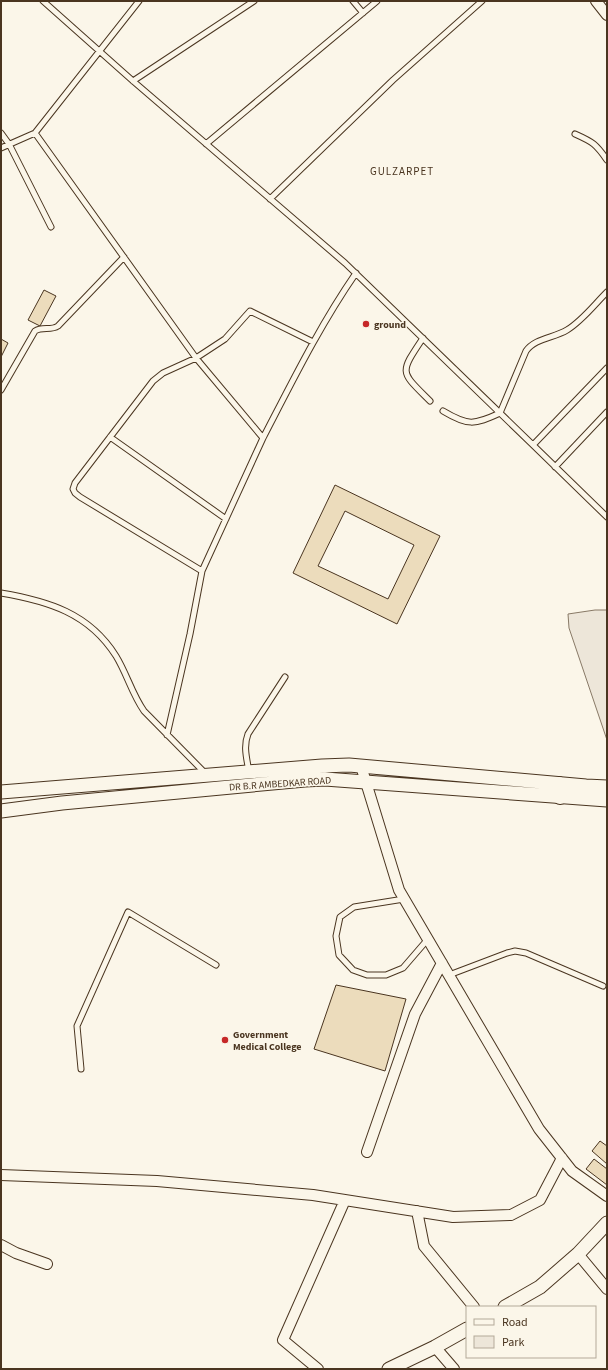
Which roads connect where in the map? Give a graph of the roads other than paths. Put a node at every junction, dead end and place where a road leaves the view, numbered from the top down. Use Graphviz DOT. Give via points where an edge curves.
graph roads {
  1 [pos="43,1"];
  2 [pos="139,1"];
  3 [pos="254,1"];
  4 [pos="353,1"];
  5 [pos="377,1"];
  6 [pos="482,1"];
  7 [pos="596,1"];
  8 [pos="363,13"];
  9 [pos="607,15"];
  10 [pos="100,51"];
  11 [pos="133,81"];
  12 [pos="1,133"];
  13 [pos="35,133"];
  14 [pos="575,134"];
  15 [pos="9,144"];
  16 [pos="206,144"];
  17 [pos="1,148"];
  18 [pos="607,160"];
  19 [pos="270,199"];
  20 [pos="51,227"];
  21 [pos="124,257"];
  22 [pos="356,273"];
  23 [pos="607,292"];
  24 [pos="423,338"];
  25 [pos="313,342"];
  26 [pos="196,358"];
  27 [pos="607,368"];
  28 [pos="1,390"];
  29 [pos="430,401"];
  30 [pos="443,411"];
  31 [pos="607,412"];
  32 [pos="500,413"];
  33 [pos="110,437"];
  34 [pos="263,438"];
  35 [pos="533,445"];
  36 [pos="555,467"];
  37 [pos="607,517"];
  38 [pos="226,519"];
  39 [pos="202,571"];
  40 [pos="1,594"];
  41 [pos="286,677"];
  42 [pos="167,735"];
  43 [pos="361,766"];
  44 [pos="250,772"];
  45 [pos="207,775"];
  46 [pos="366,781"];
  47 [pos="607,787"];
  48 [pos="211,788"];
  49 [pos="560,790"];
  50 [pos="1,792"];
  51 [pos="607,800"];
  52 [pos="1,811"];
  53 [pos="404,900"];
  54 [pos="428,939"];
  55 [pos="442,963"];
  56 [pos="216,965"];
  57 [pos="449,975"];
  58 [pos="603,986"];
  59 [pos="81,1069"];
  60 [pos="367,1152"];
  61 [pos="562,1158"];
  62 [pos="1,1175"];
  63 [pos="607,1196"];
  64 [pos="345,1200"];
  65 [pos="417,1211"];
  66 [pos="607,1224"];
  67 [pos="1,1245"];
  68 [pos="578,1254"];
  69 [pos="47,1264"];
  70 [pos="607,1289"];
  71 [pos="473,1306"];
  72 [pos="507,1306"];
  73 [pos="466,1330"];
  74 [pos="435,1348"];
  75 [pos="396,1368"];
  76 [pos="318,1369"];
  77 [pos="454,1369"];
  1 -- 10 [label="lane"];
  2 -- 10 [label="lane"];
  3 -- 11 [label="lane"];
  4 -- 8 [label="lane"];
  5 -- 8 [label="lane"];
  6 -- 19 [label="lane" via="393,80"];
  7 -- 9 [label="street"];
  8 -- 16 [label="lane"];
  10 -- 11 [label="lane"];
  10 -- 13 [label="lane"];
  11 -- 16 [label="lane"];
  12 -- 15 [label="lane"];
  13 -- 15 [label="lane"];
  13 -- 21 [label="lane"];
  14 -- 18 [label="lane" via="597,145"];
  15 -- 17 [label="lane"];
  15 -- 20 [label="lane"];
  16 -- 19 [label="lane"];
  19 -- 22 [label="lane"];
  21 -- 26 [label="lane"];
  21 -- 28 [label="lane" via="58,326 39,328 35,331"];
  22 -- 24 [label="lane"];
  22 -- 25 [label="lane"];
  23 -- 32 [label="lane" via="574,325 529,346"];
  24 -- 29 [label="lane" via="407,362 405,373"];
  24 -- 32 [label="lane"];
  25 -- 26 [label="lane" via="250,311 225,340"];
  25 -- 34 [label="lane"];
  26 -- 33 [label="lane" via="163,373 153,381"];
  26 -- 34 [label="lane"];
  27 -- 35 [label="lane"];
  30 -- 32 [label="lane" via="454,418 476,423"];
  31 -- 36 [label="lane"];
  32 -- 35 [label="lane"];
  33 -- 38 [label="lane"];
  33 -- 39 [label="lane" via="75,483 74,493"];
  34 -- 38 [label="lane"];
  35 -- 36 [label="lane"];
  36 -- 37 [label="lane"];
  38 -- 39 [label="lane"];
  39 -- 42 [label="lane"];
  40 -- 42 [label="lane" via="45,603 75,615 89,625 115,656 138,703"];
  41 -- 44 [label="lane" via="245,741"];
  42 -- 45 [label="lane"];
  43 -- 44 [label="street, DR B.R AMBEDKAR ROAD" via="322,766"];
  43 -- 46 [label="street"];
  43 -- 49 [label="street, DR B.R AMBEDKAR ROAD"];
  44 -- 45 [label="street, DR B.R AMBEDKAR ROAD"];
  45 -- 48 [label="lane"];
  45 -- 50 [label="street, DR B.R AMBEDKAR ROAD"];
  46 -- 48 [label="street, DR B.R AMBEDKAR ROAD" via="305,780"];
  46 -- 49 [label="street, DR B.R AMBEDKAR ROAD"];
  46 -- 53 [label="street"];
  47 -- 49 [label="street, DR B.R AMBEDKAR ROAD"];
  48 -- 52 [label="street, DR B.R AMBEDKAR ROAD"];
  49 -- 51 [label="street, DR B.R AMBEDKAR ROAD"];
  53 -- 54 [label="street"];
  53 -- 54 [label="lane" via="354,907 340,918 336,936 339,955 354,970 367,975 386,975 403,968"];
  54 -- 55 [label="street"];
  55 -- 57 [label="street"];
  55 -- 60 [label="street" via="415,1014"];
  56 -- 59 [label="lane" via="128,912 77,1026"];
  57 -- 58 [label="lane" via="515,952 526,953"];
  57 -- 61 [label="street" via="539,1129"];
  61 -- 63 [label="street" via="572,1171"];
  61 -- 65 [label="street" via="540,1200 511,1215 453,1217"];
  62 -- 64 [label="street" via="157,1180"];
  64 -- 65 [label="street"];
  64 -- 76 [label="street" via="283,1340"];
  65 -- 71 [label="street" via="424,1246"];
  66 -- 68 [label="street"];
  67 -- 69 [label="street"];
  68 -- 70 [label="street"];
  68 -- 72 [label="street" via="540,1287"];
  73 -- 74 [label="street"];
  74 -- 75 [label="street"];
  74 -- 77 [label="street"];
}
